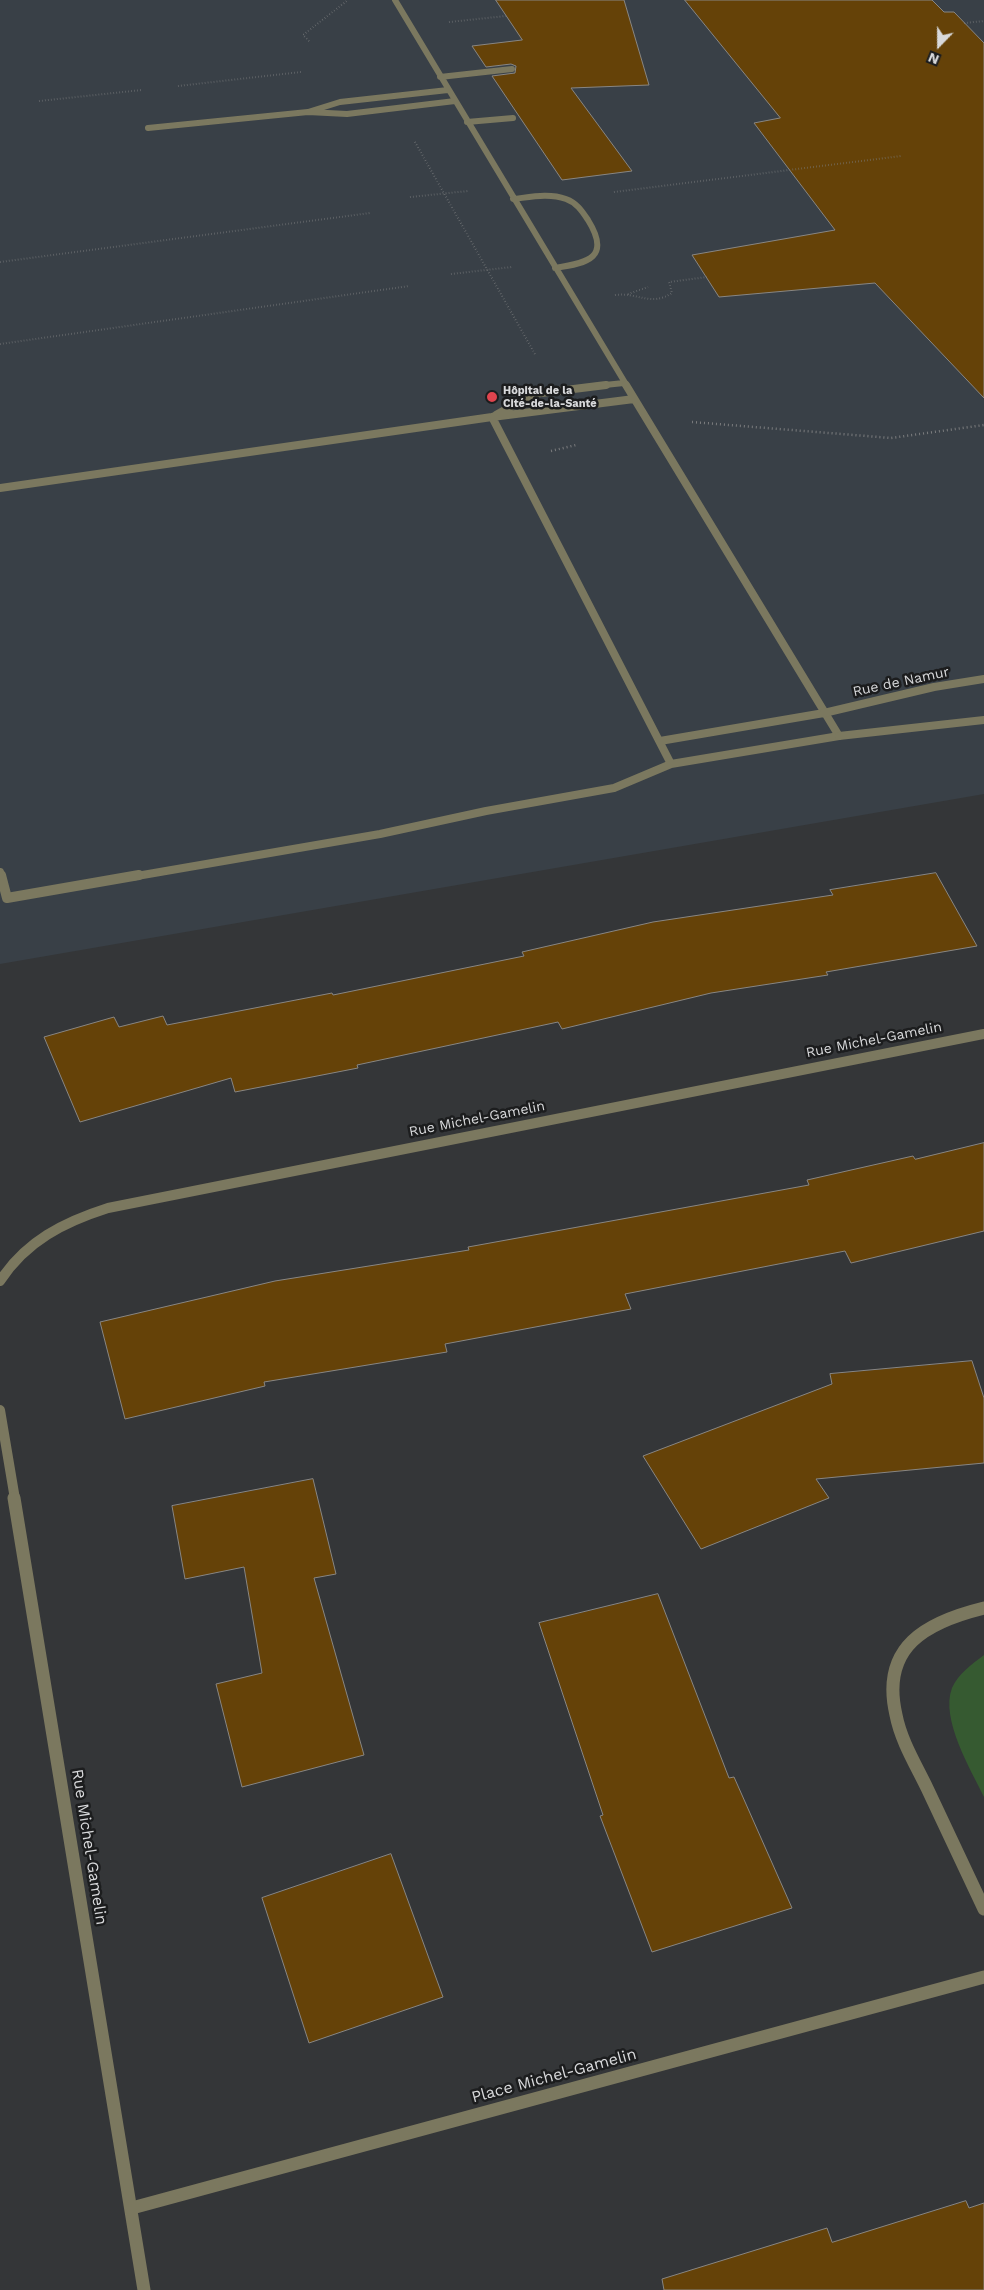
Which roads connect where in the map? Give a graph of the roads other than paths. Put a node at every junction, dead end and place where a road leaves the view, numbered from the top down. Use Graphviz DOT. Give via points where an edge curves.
graph roads {
  1 [pos="396,0"];
  2 [pos="512,69"];
  3 [pos="440,77"];
  4 [pos="448,90"];
  5 [pos="455,101"];
  6 [pos="308,112"];
  7 [pos="513,118"];
  8 [pos="467,122"];
  9 [pos="148,128"];
  10 [pos="514,199"];
  11 [pos="555,268"];
  12 [pos="624,383"];
  13 [pos="634,398"];
  14 [pos="492,417"];
  15 [pos="0,488"];
  16 [pos="984,680"];
  17 [pos="824,713"];
  18 [pos="984,720"];
  19 [pos="839,736"];
  20 [pos="660,741"];
  21 [pos="671,764"];
  22 [pos="0,872"];
  23 [pos="984,1034"];
  24 [pos="0,1281"];
  25 [pos="0,1410"];
  26 [pos="984,1608"];
  27 [pos="984,1909"];
  28 [pos="984,1977"];
  29 [pos="132,2208"];
  30 [pos="144,2290"];
  1 -- 3 [label="street"];
  2 -- 3 [label="street"];
  3 -- 4 [label="street"];
  4 -- 5 [label="street"];
  4 -- 6 [label="street" via="340,102"];
  5 -- 6 [label="street" via="347,114"];
  5 -- 8 [label="street"];
  6 -- 9 [label="street"];
  7 -- 8 [label="street"];
  8 -- 10 [label="street"];
  10 -- 11 [label="street"];
  10 -- 11 [label="street" via="545,195 571,201 598,237 600,243 592,258 576,265"];
  11 -- 12 [label="street"];
  12 -- 13 [label="street"];
  12 -- 14 [label="street" via="533,394"];
  13 -- 14 [label="street"];
  13 -- 17 [label="street"];
  14 -- 15 [label="street"];
  14 -- 20 [label="street"];
  16 -- 17 [label="street, Rue de Namur" via="934,687"];
  17 -- 19 [label="street"];
  17 -- 20 [label="street, Rue de Namur"];
  18 -- 19 [label="street"];
  19 -- 21 [label="street"];
  20 -- 21 [label="street"];
  21 -- 22 [label="street" via="614,788 380,834 7,898"];
  23 -- 24 [label="street, Rue Michel-Gamelin" via="108,1208 48,1232 17,1257"];
  25 -- 29 [label="street, Rue Michel-Gamelin"];
  26 -- 27 [label="street" via="936,1623 921,1633 900,1660 893,1677 892,1695 894,1714 901,1732"];
  28 -- 29 [label="street, Place Michel-Gamelin"];
  29 -- 30 [label="street, Rue Michel-Gamelin"];
}
